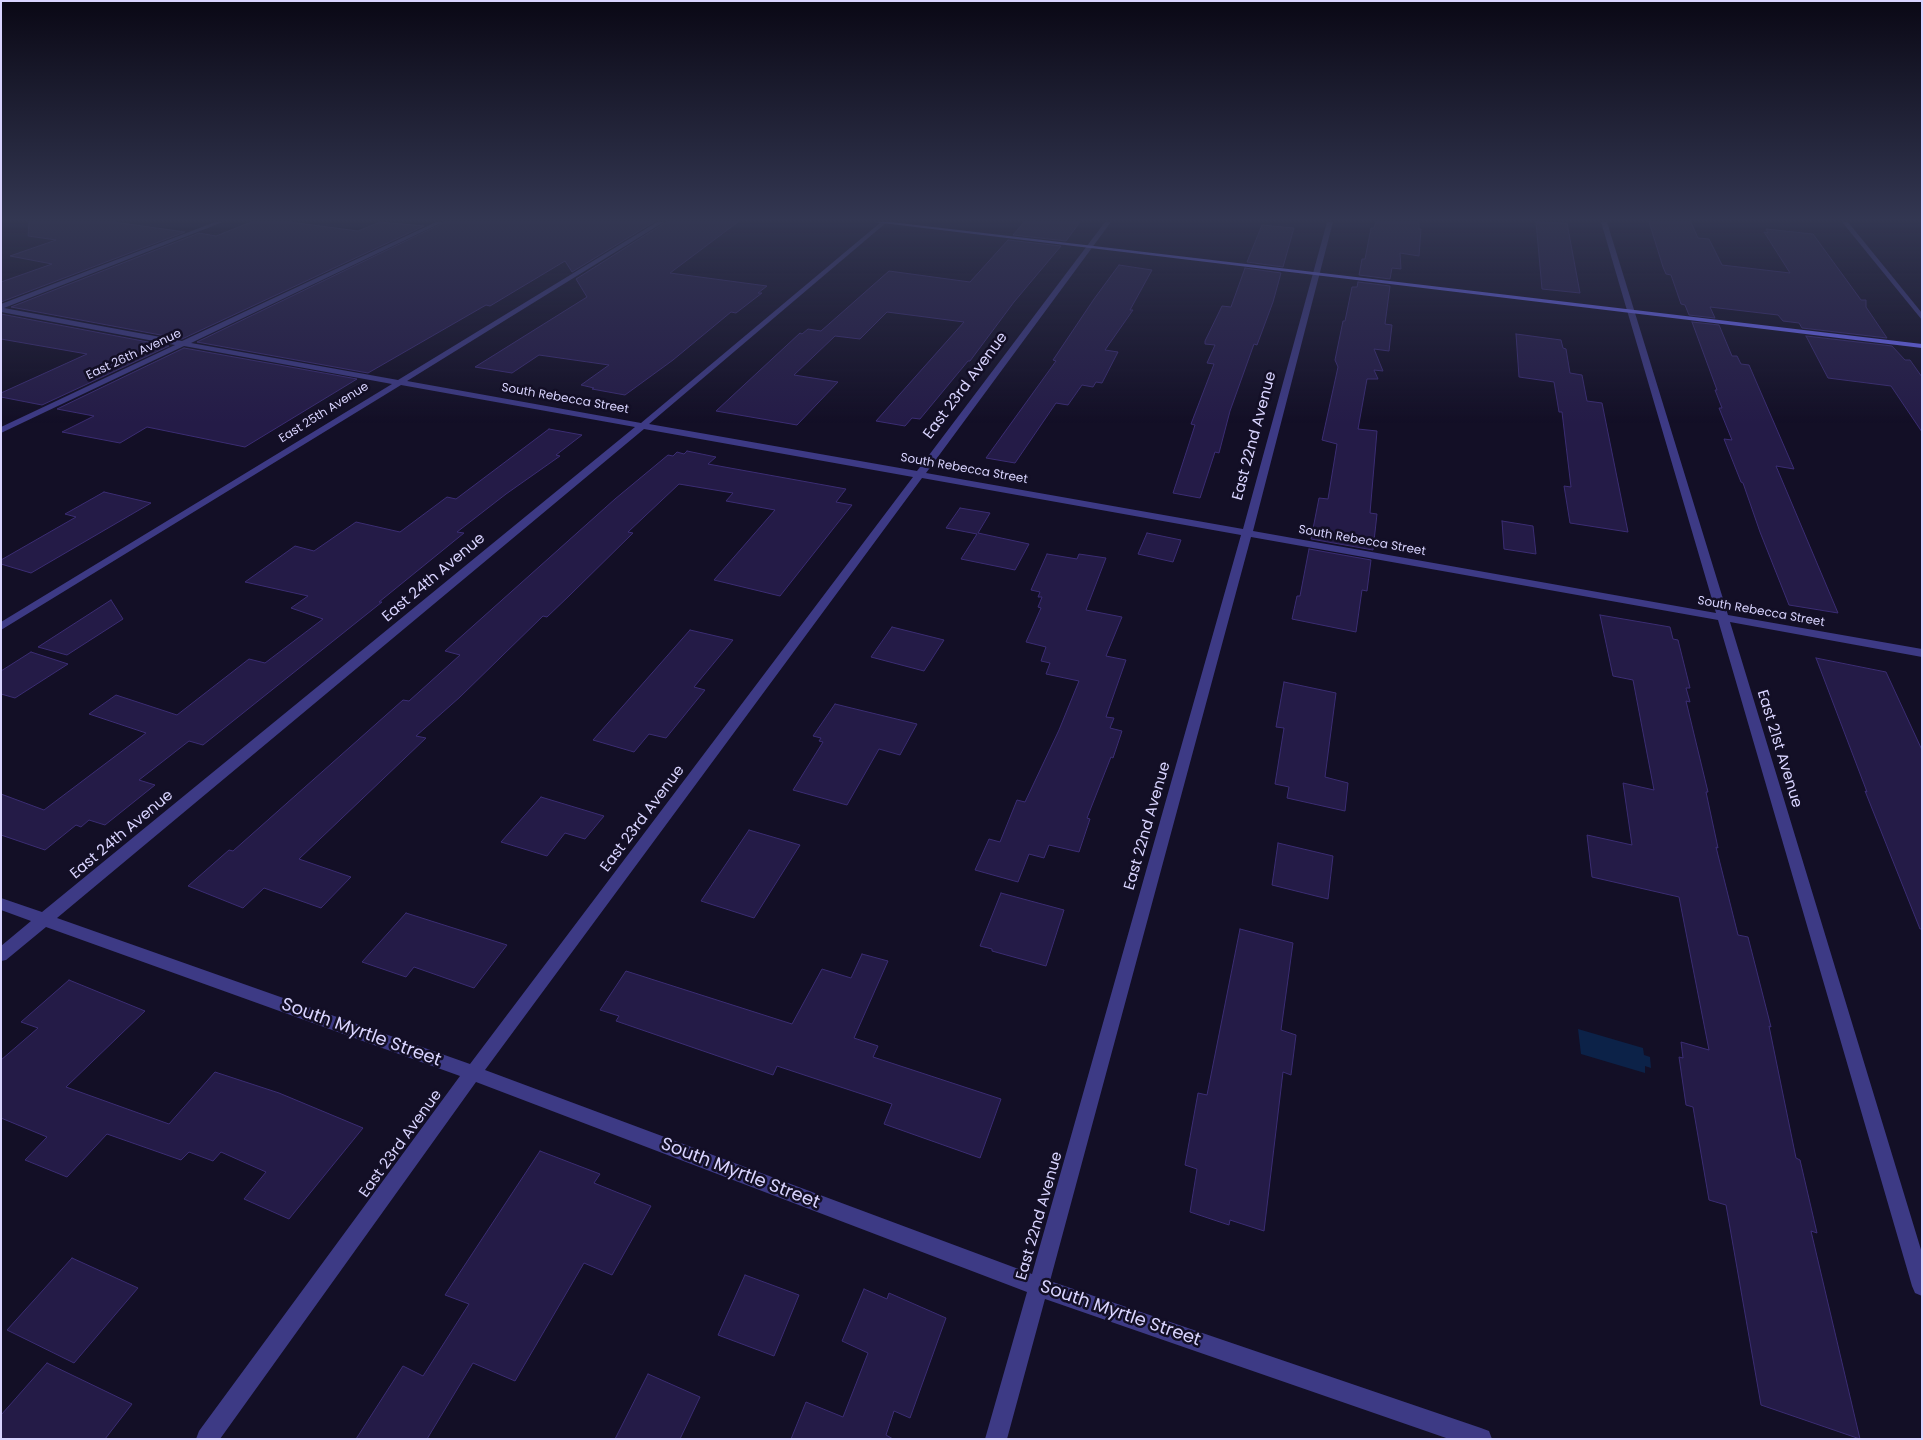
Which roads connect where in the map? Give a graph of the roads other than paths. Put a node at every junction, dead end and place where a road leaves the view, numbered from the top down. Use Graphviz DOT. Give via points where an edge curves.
graph roads {
  1 [pos="49,289"];
  2 [pos="298,289"];
  3 [pos="551,289"];
  4 [pos="803,289"];
  5 [pos="1059,289"];
  6 [pos="1311,289"];
  7 [pos="1448,289"];
  8 [pos="1623,289"];
  9 [pos="1899,289"];
  10 [pos="1,308"];
  11 [pos="1629,310"];
  12 [pos="1922,318"];
  13 [pos="183,344"];
  14 [pos="1922,346"];
  15 [pos="398,382"];
  16 [pos="642,426"];
  17 [pos="1,430"];
  18 [pos="921,474"];
  19 [pos="1246,533"];
  20 [pos="1723,618"];
  21 [pos="1,627"];
  22 [pos="1922,653"];
  23 [pos="1,904"];
  24 [pos="44,919"];
  25 [pos="1,955"];
  26 [pos="473,1073"];
  27 [pos="1037,1286"];
  28 [pos="1922,1286"];
  29 [pos="207,1439"];
  30 [pos="996,1439"];
  31 [pos="1481,1439"];
  1 -- 10 [label="street"];
  2 -- 13 [label="street, East 26th Avenue"];
  3 -- 15 [label="street, East 25th Avenue"];
  4 -- 16 [label="street, East 24th Avenue"];
  5 -- 18 [label="street, East 23rd Avenue"];
  6 -- 19 [label="street, East 22nd Avenue"];
  7 -- 11 [label="main road"];
  8 -- 11 [label="street, East 21st Avenue"];
  9 -- 12 [label="street"];
  10 -- 13 [label="street, South Rebecca Street"];
  11 -- 14 [label="main road"];
  11 -- 20 [label="street, East 21st Avenue"];
  13 -- 15 [label="street, South Rebecca Street"];
  13 -- 17 [label="street, East 26th Avenue"];
  15 -- 16 [label="street, South Rebecca Street"];
  15 -- 21 [label="street, East 25th Avenue"];
  16 -- 18 [label="street, South Rebecca Street"];
  16 -- 24 [label="street, East 24th Avenue"];
  18 -- 19 [label="street, South Rebecca Street"];
  18 -- 26 [label="street, East 23rd Avenue"];
  19 -- 20 [label="street, South Rebecca Street"];
  19 -- 27 [label="street, East 22nd Avenue"];
  20 -- 22 [label="street, South Rebecca Street"];
  20 -- 28 [label="street, East 21st Avenue"];
  23 -- 24 [label="street, South Myrtle Street"];
  24 -- 25 [label="street, East 24th Avenue"];
  24 -- 26 [label="street, South Myrtle Street"];
  26 -- 27 [label="street, South Myrtle Street"];
  26 -- 29 [label="street, East 23rd Avenue"];
  27 -- 30 [label="street, East 22nd Avenue"];
  27 -- 31 [label="street, South Myrtle Street"];
}
